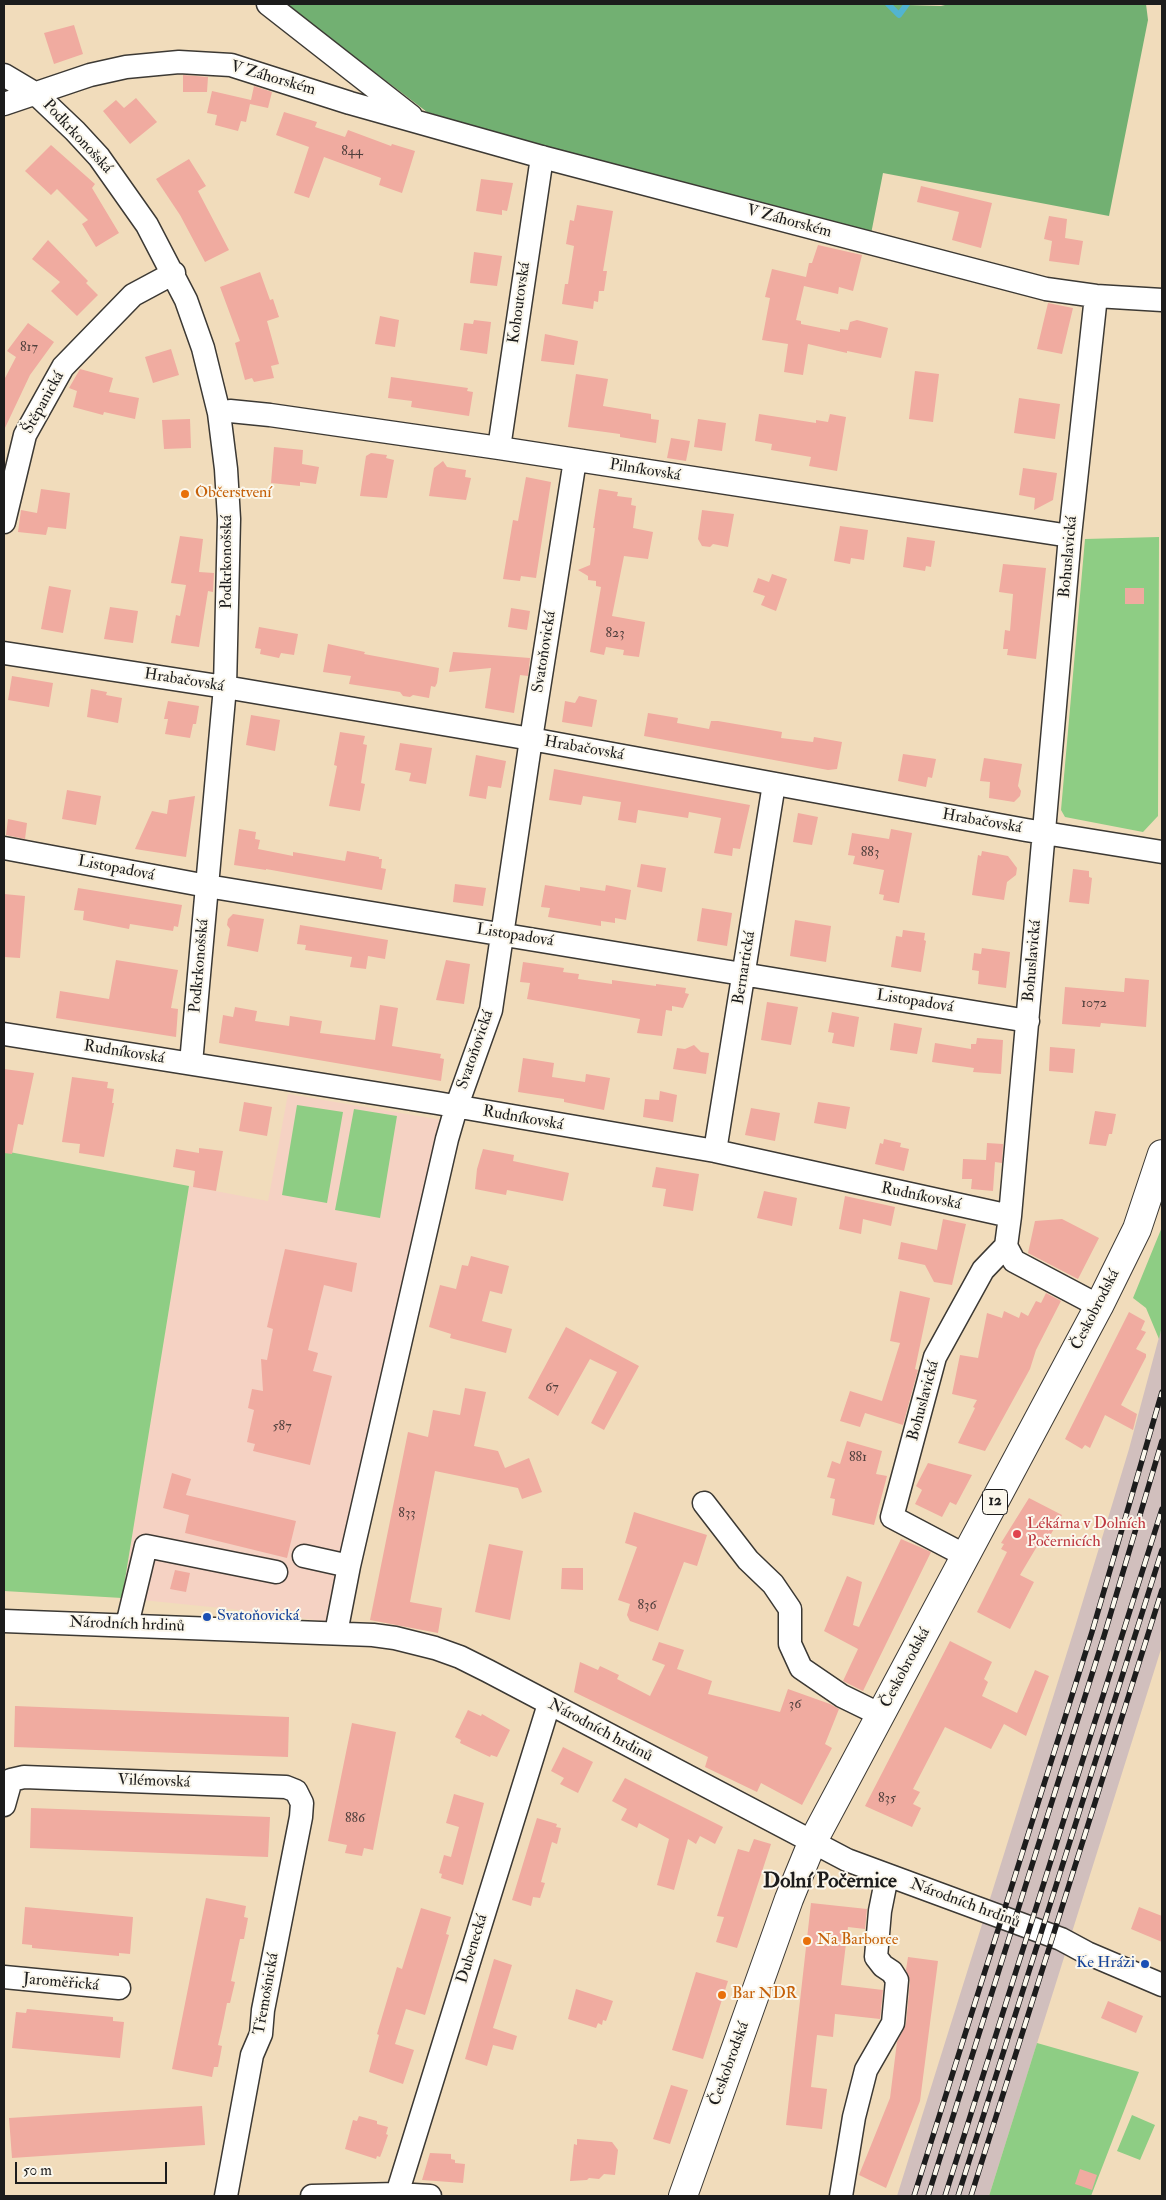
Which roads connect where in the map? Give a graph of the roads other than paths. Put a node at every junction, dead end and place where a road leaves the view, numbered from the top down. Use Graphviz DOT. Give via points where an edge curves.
graph roads {
  1 [pos="268,4"];
  2 [pos="4,75"];
  3 [pos="36,94"];
  4 [pos="4,104"];
  5 [pos="420,122"];
  6 [pos="542,157"];
  7 [pos="174,273"];
  8 [pos="1096,296"];
  9 [pos="1162,300"];
  10 [pos="219,413"];
  11 [pos="499,448"];
  12 [pos="575,460"];
  13 [pos="4,522"];
  14 [pos="1070,536"];
  15 [pos="4,653"];
  16 [pos="225,687"];
  17 [pos="531,739"];
  18 [pos="774,784"];
  19 [pos="1043,833"];
  20 [pos="4,848"];
  21 [pos="1162,852"];
  22 [pos="207,886"];
  23 [pos="502,934"];
  24 [pos="744,974"];
  25 [pos="1028,1021"];
  26 [pos="4,1034"];
  27 [pos="191,1063"];
  28 [pos="456,1108"];
  29 [pos="715,1152"];
  30 [pos="1162,1154"];
  31 [pos="1010,1216"];
  32 [pos="1006,1246"];
  33 [pos="1098,1306"];
  34 [pos="704,1503"];
  35 [pos="304,1556"];
  36 [pos="966,1556"];
  37 [pos="349,1566"];
  38 [pos="276,1572"];
  39 [pos="4,1621"];
  40 [pos="127,1625"];
  41 [pos="336,1633"];
  42 [pos="549,1704"];
  43 [pos="880,1715"];
  44 [pos="296,1792"];
  45 [pos="4,1805"];
  46 [pos="812,1843"];
  47 [pos="887,1876"];
  48 [pos="4,1978"];
  49 [pos="1162,1985"];
  50 [pos="119,1988"];
  51 [pos="397,2194"];
  52 [pos="226,2196"];
  53 [pos="312,2196"];
  54 [pos="430,2196"];
  55 [pos="683,2196"];
  56 [pos="841,2196"];
  1 -- 5 [label="street, V Záhorském"];
  2 -- 3 [label="street, Podkrkonošská"];
  3 -- 4 [label="street, V Záhorském"];
  3 -- 5 [label="street, V Záhorském" via="90,75 126,67 179,62 230,65"];
  3 -- 7 [label="street, Podkrkonošská" via="99,157 147,225"];
  5 -- 6 [label="street, V Záhorském"];
  6 -- 8 [label="street, V Záhorském" via="1046,289"];
  6 -- 11 [label="street, Kohoutovská"];
  7 -- 10 [label="street, Podkrkonošská" via="203,348"];
  7 -- 13 [label="street, Štěpanická" via="133,295 63,367 25,435"];
  8 -- 9 [label="street, V Záhorském"];
  8 -- 14 [label="street, Bohuslavická"];
  10 -- 11 [label="street, Pilníkovská" via="270,415"];
  10 -- 16 [label="street, Podkrkonošská" via="229,520"];
  11 -- 12 [label="street, Pilníkovská"];
  12 -- 14 [label="street, Pilníkovská"];
  12 -- 17 [label="street, Svatoňovická"];
  14 -- 19 [label="street, Bohuslavická"];
  15 -- 16 [label="street, Hrabačovská"];
  16 -- 17 [label="street, Hrabačovská"];
  16 -- 22 [label="street, Podkrkonošská"];
  17 -- 18 [label="street, Hrabačovská"];
  17 -- 23 [label="street, Svatoňovická"];
  18 -- 19 [label="street, Hrabačovská"];
  18 -- 24 [label="street, Bernartická"];
  19 -- 21 [label="street, Hrabačovská"];
  19 -- 25 [label="street, Bohuslavická"];
  20 -- 22 [label="street, Listopadová"];
  22 -- 23 [label="street, Listopadová"];
  22 -- 27 [label="street, Podkrkonošská"];
  23 -- 24 [label="street, Listopadová"];
  23 -- 28 [label="street, Svatoňovická" via="491,1010"];
  24 -- 25 [label="street, Listopadová"];
  24 -- 29 [label="street, Bernartická"];
  25 -- 31 [label="street, Bohuslavická"];
  26 -- 27 [label="street, Rudníkovská"];
  27 -- 28 [label="street, Rudníkovská"];
  28 -- 29 [label="street, Rudníkovská"];
  28 -- 37 [label="street, Svatoňovická"];
  29 -- 31 [label="street, Rudníkovská"];
  30 -- 33 [label="main road, Českobrodská / 12" via="1138,1229"];
  31 -- 32 [label="street, Bohuslavická"];
  32 -- 33 [label="street" via="1014,1261"];
  32 -- 36 [label="street, Bohuslavická" via="983,1270 935,1357 892,1517"];
  33 -- 36 [label="main road, Českobrodská / 12"];
  34 -- 43 [label="street" via="748,1560 773,1584 790,1609 790,1644 801,1668 842,1696"];
  35 -- 37 [label="street"];
  36 -- 43 [label="main road, Českobrodská / 12"];
  37 -- 41 [label="street, Svatoňovická"];
  38 -- 40 [label="street" via="146,1546"];
  39 -- 40 [label="street, Národních hrdinů"];
  40 -- 41 [label="street, Národních hrdinů"];
  41 -- 42 [label="street, Národních hrdinů" via="395,1638 435,1648 460,1657"];
  42 -- 46 [label="street, Národních hrdinů"];
  42 -- 51 [label="street, Dubenecká"];
  43 -- 46 [label="main road, Českobrodská / 12"];
  44 -- 45 [label="street, Vilémovská" via="286,1787 24,1777 11,1780"];
  44 -- 52 [label="street, Třemošnická" via="302,1803 301,1817 261,2034 252,2055"];
  46 -- 47 [label="street, Národních hrdinů"];
  46 -- 55 [label="main road, Českobrodská / 12" via="788,1899"];
  47 -- 49 [label="street, Národních hrdinů" via="1061,1940"];
  47 -- 56 [label="street" via="876,1957 896,1980 893,2022 866,2070 854,2117"];
  48 -- 50 [label="street, Jaroměřická"];
  51 -- 53 [label="street"];
  51 -- 54 [label="street"];
}
